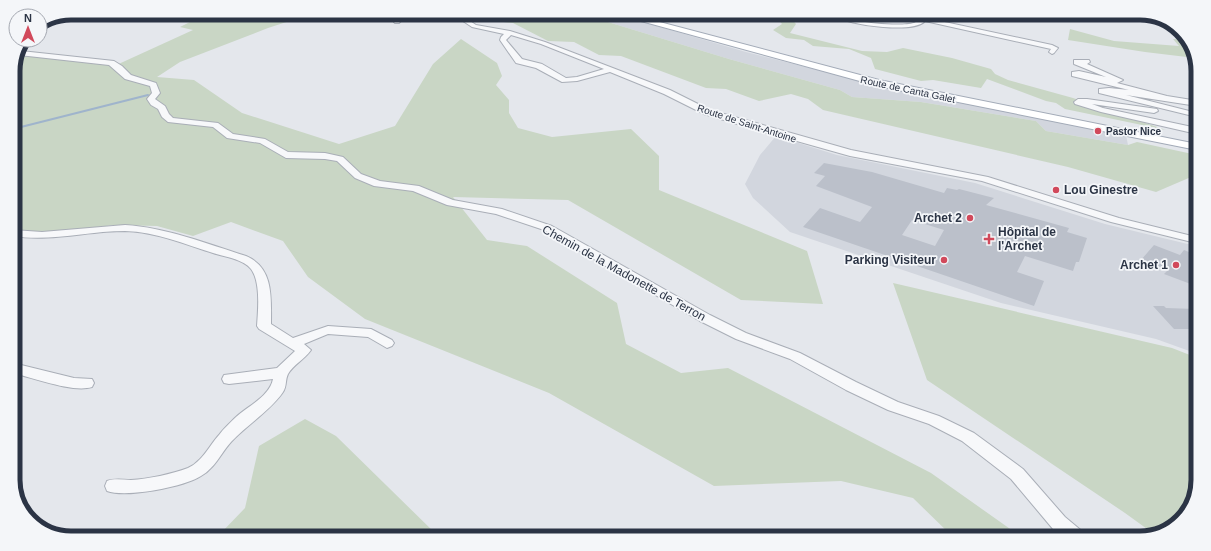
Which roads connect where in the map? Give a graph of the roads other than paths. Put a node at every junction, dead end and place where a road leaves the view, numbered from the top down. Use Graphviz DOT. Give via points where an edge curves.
graph roads {
  1 [pos="464,20"];
  2 [pos="642,20"];
  3 [pos="850,20"];
  4 [pos="922,20"];
  5 [pos="931,20"];
  6 [pos="510,33"];
  7 [pos="1052,52"];
  8 [pos="23,53"];
  9 [pos="1086,62"];
  10 [pos="610,70"];
  11 [pos="1167,98"];
  12 [pos="1191,103"];
  13 [pos="1191,113"];
  14 [pos="1191,114"];
  15 [pos="1191,130"];
  16 [pos="1191,146"];
  17 [pos="1091,215"];
  18 [pos="20,234"];
  19 [pos="1191,239"];
  20 [pos="1191,242"];
  21 [pos="293,343"];
  22 [pos="387,343"];
  23 [pos="20,370"];
  24 [pos="282,373"];
  25 [pos="229,379"];
  26 [pos="87,383"];
  27 [pos="113,486"];
  28 [pos="1069,531"];
  1 -- 6 [label="street, Route de Saint-Antoine" via="478,28"];
  2 -- 16 [label="main road, Route de Canta Galet" via="871,81"];
  3 -- 4 [label="street" via="880,25 914,25"];
  5 -- 7 [label="street" via="1014,40 1052,46 1055,48"];
  6 -- 10 [label="street, Route de Saint-Antoine"];
  6 -- 10 [label="street" via="503,40 519,61 539,66 565,80"];
  8 -- 28 [label="street, Chemin de la Madonette de Terron" via="111,63 128,77 153,85 156,93 151,99 171,120 215,125 230,136 262,141 286,155 340,159 358,176 378,184 415,188 451,203 498,211 548,228 741,336 795,356 893,406 934,420 968,437 1017,474"];
  9 -- 11 [label="street" via="1077,62 1119,80 1075,74"];
  10 -- 17 [label="street, Route de Saint-Antoine" via="667,92 708,112 785,136 850,153 968,175 1049,199"];
  11 -- 12 [label="street"];
  11 -- 13 [label="street" via="1102,90"];
  14 -- 15 [label="street" via="1078,102 1101,110"];
  17 -- 19 [label="street, Route de Saint-Antoine"];
  17 -- 20 [label="street, Route de Saint-Antoine" via="1111,223"];
  18 -- 21 [label="street" via="48,236 110,228 140,229 246,260 257,268 260,274 264,326"];
  21 -- 22 [label="street" via="328,330 371,333"];
  21 -- 24 [label="street" via="304,350"];
  23 -- 26 [label="street"];
  24 -- 25 [label="street"];
  24 -- 27 [label="street" via="279,387 273,395 243,420 224,439 209,460 195,472 171,480 132,487"];
}
